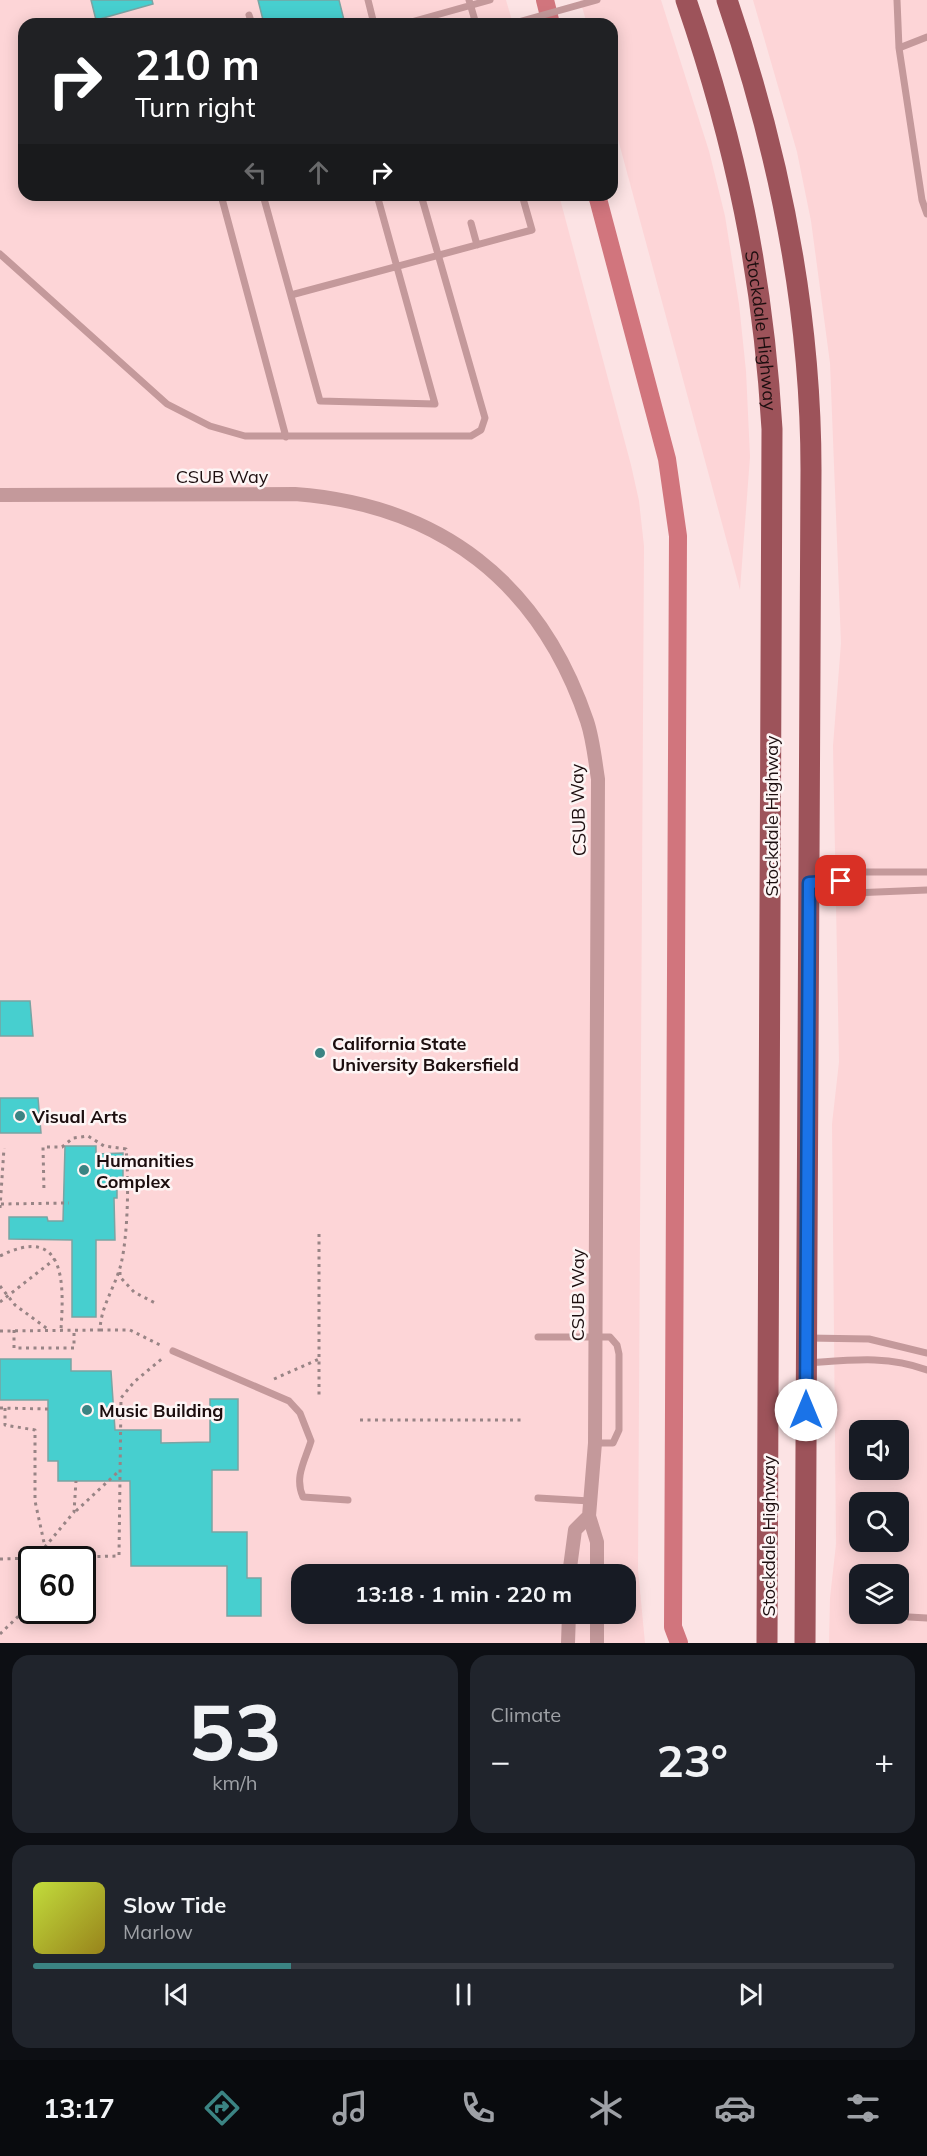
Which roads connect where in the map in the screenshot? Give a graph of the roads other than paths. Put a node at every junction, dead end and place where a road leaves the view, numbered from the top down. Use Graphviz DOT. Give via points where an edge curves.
graph roads {
  1 [pos="368,0"];
  2 [pos="490,0"];
  3 [pos="597,0"];
  4 [pos="686,0"];
  5 [pos="727,0"];
  6 [pos="897,0"];
  7 [pos="470,3"];
  8 [pos="249,15"];
  9 [pos="250,18"];
  10 [pos="372,18"];
  11 [pos="423,18"];
  12 [pos="474,18"];
  13 [pos="532,18"];
  14 [pos="927,37"];
  15 [pos="899,48"];
  16 [pos="223,201"];
  17 [pos="265,201"];
  18 [pos="379,201"];
  19 [pos="423,201"];
  20 [pos="524,201"];
  21 [pos="927,213"];
  22 [pos="471,223"];
  23 [pos="477,245"];
  24 [pos="0,254"];
  25 [pos="438,255"];
  26 [pos="398,266"];
  27 [pos="291,295"];
  28 [pos="286,437"];
  29 [pos="0,495"];
  30 [pos="927,872"];
  31 [pos="841,881"];
  32 [pos="809,883"];
  33 [pos="927,891"];
  34 [pos="538,1337"];
  35 [pos="595,1337"];
  36 [pos="807,1338"];
  37 [pos="172,1351"];
  38 [pos="927,1353"];
  39 [pos="807,1363"];
  40 [pos="927,1370"];
  41 [pos="596,1443"];
  42 [pos="538,1498"];
  43 [pos="348,1500"];
  44 [pos="590,1501"];
  45 [pos="589,1516"];
  46 [pos="570,1564"];
  47 [pos="597,1564"];
  48 [pos="909,1617"];
  49 [pos="927,1618"];
  50 [pos="569,1624"];
  51 [pos="597,1624"];
  52 [pos="568,1643"];
  53 [pos="597,1643"];
  54 [pos="767,1643"];
  55 [pos="805,1643"];
  1 -- 10 [label="lane"];
  2 -- 7 [label="lane"];
  3 -- 13 [label="lane"];
  4 -- 54 [label="main road, Stockdale Highway" via="726,121 749,228 764,328 772,429"];
  5 -- 32 [label="main road, Stockdale Highway" via="776,167 805,334 811,428"];
  6 -- 15 [label="lane"];
  7 -- 11 [label="lane"];
  7 -- 12 [label="lane"];
  8 -- 9 [label="lane"];
  14 -- 15 [label="lane"];
  15 -- 21 [label="lane"];
  16 -- 28 [label="lane"];
  17 -- 27 [label="lane"];
  18 -- 26 [label="lane"];
  19 -- 25 [label="lane"];
  20 -- 23 [label="lane" via="532,230"];
  22 -- 23 [label="lane"];
  23 -- 25 [label="lane"];
  24 -- 28 [label="lane" via="167,404 210,426 245,436"];
  25 -- 26 [label="lane"];
  25 -- 28 [label="lane" via="485,418 481,430 471,436"];
  26 -- 27 [label="lane"];
  26 -- 27 [label="lane" via="435,404 320,401"];
  29 -- 35 [label="street, CSUB Way" via="295,494 375,506 438,532 475,556 528,608 551,641 588,722 598,779"];
  30 -- 31 [label="lane" via="852,872"];
  31 -- 32 [label="lane"];
  31 -- 33 [label="lane" via="852,893"];
  32 -- 36 [label="main road, Stockdale Highway"];
  34 -- 35 [label="lane"];
  35 -- 41 [label="street, CSUB Way"];
  35 -- 41 [label="lane" via="610,1337 619,1354 619,1430 613,1443"];
  36 -- 38 [label="lane" via="869,1339"];
  36 -- 39 [label="main road, Stockdale Highway"];
  37 -- 43 [label="lane" via="289,1401 300,1413 311,1442 298,1479 303,1497"];
  39 -- 40 [label="lane" via="894,1360"];
  39 -- 55 [label="main road, Stockdale Highway"];
  41 -- 44 [label="street, CSUB Way"];
  42 -- 44 [label="lane"];
  44 -- 45 [label="street, CSUB Way"];
  45 -- 46 [label="street" via="574,1530"];
  45 -- 47 [label="street, CSUB Way" via="597,1542"];
  48 -- 49 [label="lane"];
  50 -- 52 [label="street"];
  51 -- 53 [label="street"];
}
